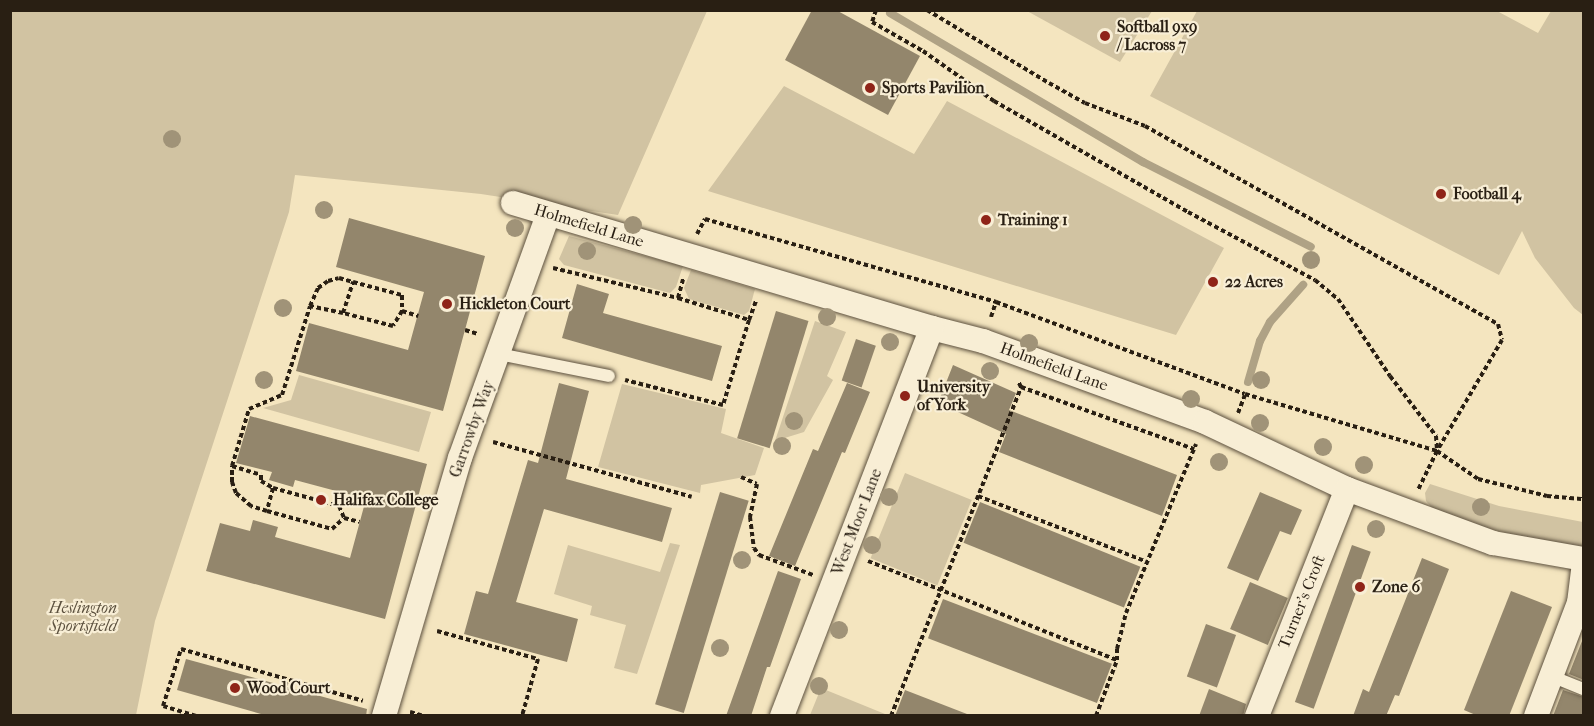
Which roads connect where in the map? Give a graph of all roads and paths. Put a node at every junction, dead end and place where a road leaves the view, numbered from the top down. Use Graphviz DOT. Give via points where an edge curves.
graph roads {
  1 [pos="876,10"];
  2 [pos="927,10"];
  3 [pos="513,203"];
  4 [pos="548,215"];
  5 [pos="690,257"];
  6 [pos="548,267"];
  7 [pos="352,282"];
  8 [pos="310,306"];
  9 [pos="402,311"];
  10 [pos="343,313"];
  11 [pos="418,316"];
  12 [pos="932,328"];
  13 [pos="465,330"];
  14 [pos="483,336"];
  15 [pos="1005,348"];
  16 [pos="499,354"];
  17 [pos="609,376"];
  18 [pos="1021,387"];
  19 [pos="1205,422"];
  20 [pos="496,432"];
  21 [pos="494,442"];
  22 [pos="1194,449"];
  23 [pos="1437,451"];
  24 [pos="490,453"];
  25 [pos="232,466"];
  26 [pos="741,477"];
  27 [pos="273,488"];
  28 [pos="1347,489"];
  29 [pos="978,496"];
  30 [pos="692,497"];
  31 [pos="1584,499"];
  32 [pos="1408,510"];
  33 [pos="267,511"];
  34 [pos="344,518"];
  35 [pos="360,522"];
  36 [pos="845,551"];
  37 [pos="1584,561"];
  38 [pos="1147,562"];
  39 [pos="833,582"];
  40 [pos="940,592"];
  41 [pos="441,619"];
  42 [pos="437,631"];
  43 [pos="434,640"];
  44 [pos="1117,660"];
  45 [pos="1551,676"];
  46 [pos="287,681"];
  47 [pos="285,686"];
  48 [pos="1584,689"];
  49 [pos="378,709"];
  50 [pos="196,716"];
  51 [pos="406,716"];
  52 [pos="424,716"];
  53 [pos="522,716"];
  54 [pos="782,716"];
  55 [pos="891,716"];
  56 [pos="1096,716"];
  57 [pos="1257,716"];
  58 [pos="1536,716"];
  1 -- 23 [label="path" via="872,22 923,51 994,100 1188,213 1315,280 1338,299 1436,436"];
  2 -- 23 [label="path" via="1048,83 1085,103 1145,126 1498,324 1502,340"];
  3 -- 4 [label="street, Holmefield Lane"];
  4 -- 5 [label="street, Holmefield Lane"];
  4 -- 16 [label="street, Garrowby Way"];
  5 -- 12 [label="street, Holmefield Lane"];
  5 -- 23 [label="path" via="705,219 996,302 1245,394"];
  6 -- 17 [label="path" via="678,298 749,320 723,405"];
  7 -- 8 [label="path" via="339,278 328,281 318,288"];
  7 -- 9 [label="path" via="402,295"];
  7 -- 10 [label="path"];
  8 -- 10 [label="path"];
  8 -- 25 [label="path" via="282,395 249,408"];
  9 -- 10 [label="path" via="393,326"];
  9 -- 11 [label="path"];
  12 -- 15 [label="street, Holmefield Lane"];
  12 -- 36 [label="street, West Moor Lane"];
  13 -- 14 [label="path"];
  15 -- 18 [label="path"];
  15 -- 19 [label="street, Holmefield Lane"];
  16 -- 17 [label="lane"];
  16 -- 49 [label="street, Garrowby Way" via="460,458"];
  18 -- 22 [label="path"];
  18 -- 29 [label="path"];
  19 -- 22 [label="path"];
  19 -- 28 [label="street, Holmefield Lane"];
  20 -- 21 [label="path"];
  21 -- 24 [label="path"];
  21 -- 30 [label="path"];
  22 -- 38 [label="path"];
  23 -- 31 [label="path" via="1478,479 1546,496"];
  23 -- 32 [label="path"];
  25 -- 27 [label="path" via="261,475 261,482"];
  25 -- 33 [label="path" via="236,493 251,506"];
  26 -- 39 [label="path" via="757,484 750,517 754,548 759,555"];
  27 -- 33 [label="path"];
  27 -- 34 [label="path" via="339,506"];
  28 -- 32 [label="street, Holmefield Lane"];
  28 -- 57 [label="street, Turner's Croft"];
  29 -- 38 [label="path"];
  29 -- 40 [label="path"];
  32 -- 37 [label="street, Holmefield Lane" via="1493,543"];
  33 -- 34 [label="path" via="332,529"];
  34 -- 35 [label="path"];
  36 -- 39 [label="street, West Moor Lane"];
  36 -- 40 [label="path"];
  37 -- 45 [label="street" via="1579,603"];
  38 -- 44 [label="path" via="1126,613"];
  39 -- 54 [label="street, West Moor Lane"];
  40 -- 44 [label="path"];
  40 -- 55 [label="path"];
  41 -- 42 [label="path"];
  42 -- 43 [label="path"];
  42 -- 53 [label="path" via="538,659"];
  44 -- 56 [label="path"];
  45 -- 48 [label="lane"];
  45 -- 58 [label="street"];
  46 -- 47 [label="path"];
  46 -- 49 [label="path"];
  46 -- 50 [label="path" via="181,649 163,706"];
  51 -- 52 [label="path" via="407,711"];
}
